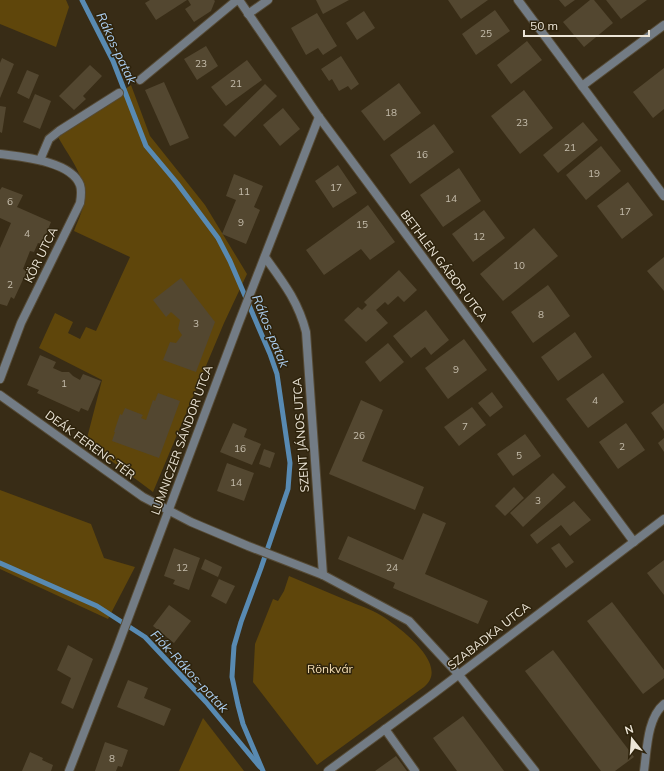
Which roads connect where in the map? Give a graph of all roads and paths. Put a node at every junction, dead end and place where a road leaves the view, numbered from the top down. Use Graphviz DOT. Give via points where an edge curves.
graph roads {
  1 [pos="238,0"];
  2 [pos="268,0"];
  3 [pos="518,0"];
  4 [pos="248,14"];
  5 [pos="664,25"];
  6 [pos="140,80"];
  7 [pos="582,86"];
  8 [pos="119,93"];
  9 [pos="319,117"];
  10 [pos="0,154"];
  11 [pos="40,160"];
  12 [pos="664,196"];
  13 [pos="265,257"];
  14 [pos="0,379"];
  15 [pos="0,394"];
  16 [pos="169,510"];
  17 [pos="664,519"];
  18 [pos="634,542"];
  19 [pos="323,575"];
  20 [pos="458,675"];
  21 [pos="664,704"];
  22 [pos="385,729"];
  23 [pos="69,771"];
  24 [pos="328,771"];
  25 [pos="415,771"];
  26 [pos="535,771"];
  27 [pos="644,771"];
  1 -- 4 [label="street, BETHLEN GÁBOR UTCA"];
  1 -- 6 [label="street"];
  2 -- 4 [label="street"];
  3 -- 7 [label="street"];
  4 -- 9 [label="street, BETHLEN GÁBOR UTCA"];
  5 -- 7 [label="street"];
  7 -- 12 [label="street"];
  8 -- 11 [label="street" via="59,131 49,140"];
  9 -- 13 [label="street, LUMNICZER SÁNDOR UTCA"];
  9 -- 18 [label="street, BETHLEN GÁBOR UTCA"];
  10 -- 11 [label="street, KÖR UTCA"];
  11 -- 14 [label="street, KÖR UTCA" via="71,173 79,184 80,204 21,323"];
  13 -- 16 [label="street, LUMNICZER SÁNDOR UTCA"];
  13 -- 19 [label="street, SZENT JÁNOS UTCA" via="295,301 306,332"];
  15 -- 16 [label="street, DEÁK FERENC TÉR" via="129,489"];
  16 -- 19 [label="street" via="191,522"];
  16 -- 23 [label="street, LUMNICZER SÁNDOR UTCA"];
  17 -- 18 [label="street, SZABADKA UTCA"];
  18 -- 20 [label="street, SZABADKA UTCA"];
  19 -- 20 [label="street" via="409,621"];
  20 -- 22 [label="street, SZABADKA UTCA"];
  20 -- 26 [label="street"];
  21 -- 27 [label="street" via="654,716"];
  22 -- 24 [label="street, SZABADKA UTCA"];
  22 -- 25 [label="street"];
}
